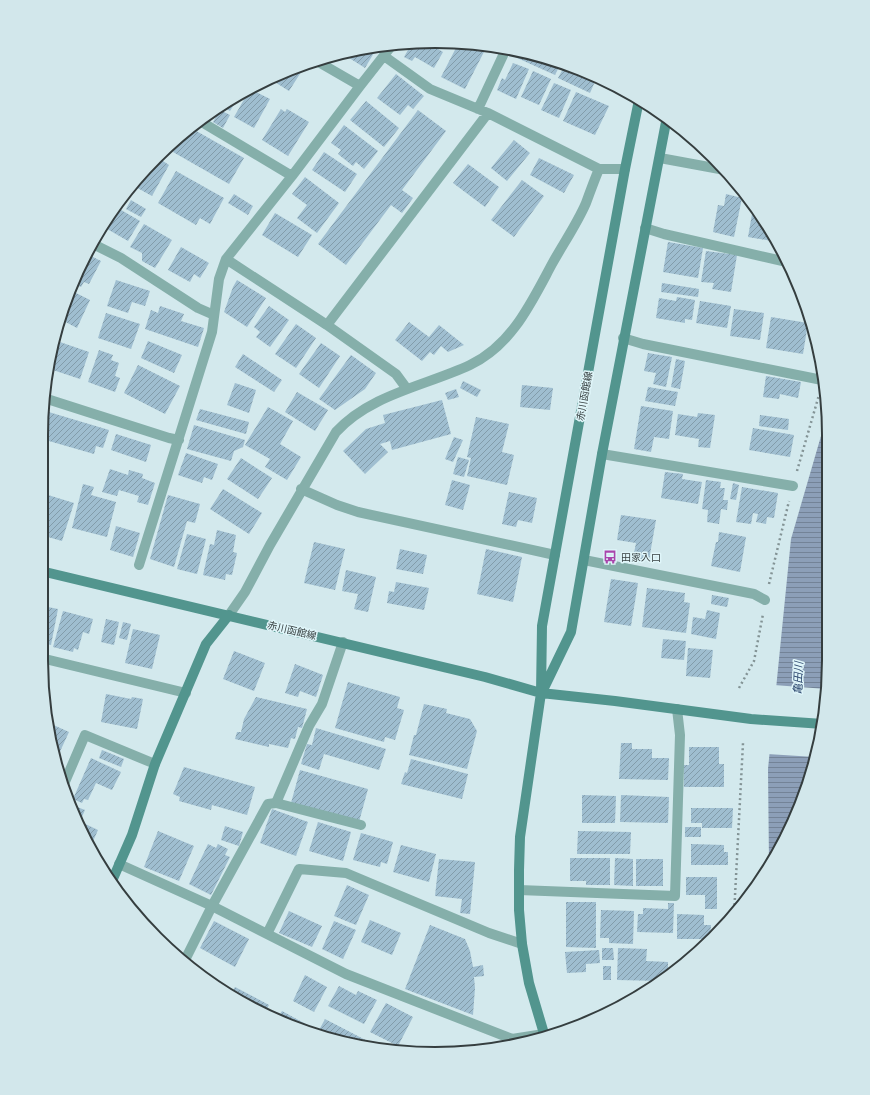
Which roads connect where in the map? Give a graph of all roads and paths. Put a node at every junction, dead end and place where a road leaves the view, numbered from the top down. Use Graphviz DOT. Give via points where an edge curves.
graph roads {
  1 [pos="388,51"];
  2 [pos="504,54"];
  3 [pos="384,56"];
  4 [pos="323,65"];
  5 [pos="360,86"];
  6 [pos="638,106"];
  7 [pos="478,109"];
  8 [pos="488,113"];
  9 [pos="205,124"];
  10 [pos="666,124"];
  11 [pos="660,158"];
  12 [pos="715,168"];
  13 [pos="599,169"];
  14 [pos="625,169"];
  15 [pos="292,176"];
  16 [pos="645,228"];
  17 [pos="97,246"];
  18 [pos="226,259"];
  19 [pos="780,260"];
  20 [pos="214,315"];
  21 [pos="327,325"];
  22 [pos="623,338"];
  23 [pos="819,384"];
  24 [pos="406,389"];
  25 [pos="819,390"];
  26 [pos="50,400"];
  27 [pos="179,440"];
  28 [pos="602,454"];
  29 [pos="793,486"];
  30 [pos="301,489"];
  31 [pos="555,555"];
  32 [pos="584,560"];
  33 [pos="139,566"];
  34 [pos="48,573"];
  35 [pos="765,600"];
  36 [pos="229,616"];
  37 [pos="343,642"];
  38 [pos="48,660"];
  39 [pos="739,688"];
  40 [pos="186,693"];
  41 [pos="542,693"];
  42 [pos="677,709"];
  43 [pos="817,724"];
  44 [pos="743,743"];
  45 [pos="155,764"];
  46 [pos="67,777"];
  47 [pos="276,803"];
  48 [pos="361,825"];
  49 [pos="120,864"];
  50 [pos="114,877"];
  51 [pos="519,890"];
  52 [pos="735,905"];
  53 [pos="212,906"];
  54 [pos="267,934"];
  55 [pos="522,944"];
  56 [pos="187,957"];
  57 [pos="543,1031"];
  58 [pos="517,1038"];
  1 -- 3 [label="street"];
  2 -- 7 [label="street"];
  3 -- 5 [label="street"];
  3 -- 7 [label="street" via="430,89"];
  4 -- 5 [label="street"];
  5 -- 15 [label="street"];
  6 -- 14 [label="main road, 赤川函館線"];
  7 -- 8 [label="street"];
  8 -- 13 [label="street"];
  8 -- 21 [label="street"];
  9 -- 15 [label="street"];
  10 -- 11 [label="main road"];
  11 -- 12 [label="street"];
  11 -- 16 [label="main road"];
  13 -- 14 [label="street"];
  13 -- 24 [label="street" via="585,204 521,319 508,336 493,352 470,365"];
  14 -- 31 [label="main road, 赤川函館線"];
  15 -- 18 [label="street"];
  16 -- 19 [label="street"];
  16 -- 22 [label="main road"];
  17 -- 20 [label="street" via="121,258 198,308"];
  18 -- 20 [label="street" via="219,279"];
  18 -- 21 [label="street"];
  20 -- 27 [label="street" via="212,332"];
  21 -- 24 [label="street" via="396,374"];
  22 -- 23 [label="street"];
  22 -- 28 [label="main road"];
  24 -- 30 [label="street" via="377,402 345,422 336,432"];
  25 -- 29 [label="path"];
  26 -- 27 [label="street"];
  27 -- 33 [label="street"];
  28 -- 29 [label="street"];
  28 -- 32 [label="main road"];
  29 -- 35 [label="path"];
  30 -- 31 [label="street" via="358,512"];
  30 -- 36 [label="street" via="245,592"];
  31 -- 41 [label="main road, 赤川函館線" via="542,626"];
  32 -- 35 [label="street" via="754,594"];
  32 -- 41 [label="main road" via="571,632"];
  34 -- 36 [label="main road, 赤川函館線"];
  35 -- 39 [label="path" via="754,661"];
  36 -- 37 [label="main road, 赤川函館線"];
  36 -- 40 [label="main road" via="206,644"];
  37 -- 41 [label="main road, 赤川函館線" via="485,676"];
  37 -- 47 [label="street" via="322,704 309,726"];
  38 -- 40 [label="street"];
  40 -- 45 [label="main road"];
  41 -- 42 [label="main road"];
  41 -- 51 [label="main road" via="520,836"];
  42 -- 43 [label="main road" via="751,719"];
  42 -- 51 [label="street" via="680,735 675,896"];
  44 -- 52 [label="path"];
  45 -- 46 [label="street" via="85,735"];
  45 -- 49 [label="main road"];
  47 -- 48 [label="street"];
  47 -- 53 [label="street" via="268,804"];
  49 -- 50 [label="main road"];
  49 -- 53 [label="street"];
  51 -- 55 [label="main road"];
  53 -- 54 [label="street"];
  53 -- 56 [label="street"];
  54 -- 55 [label="street" via="299,869 346,873 489,933"];
  54 -- 58 [label="street" via="346,974 512,1039"];
  55 -- 57 [label="main road" via="529,983"];
}
